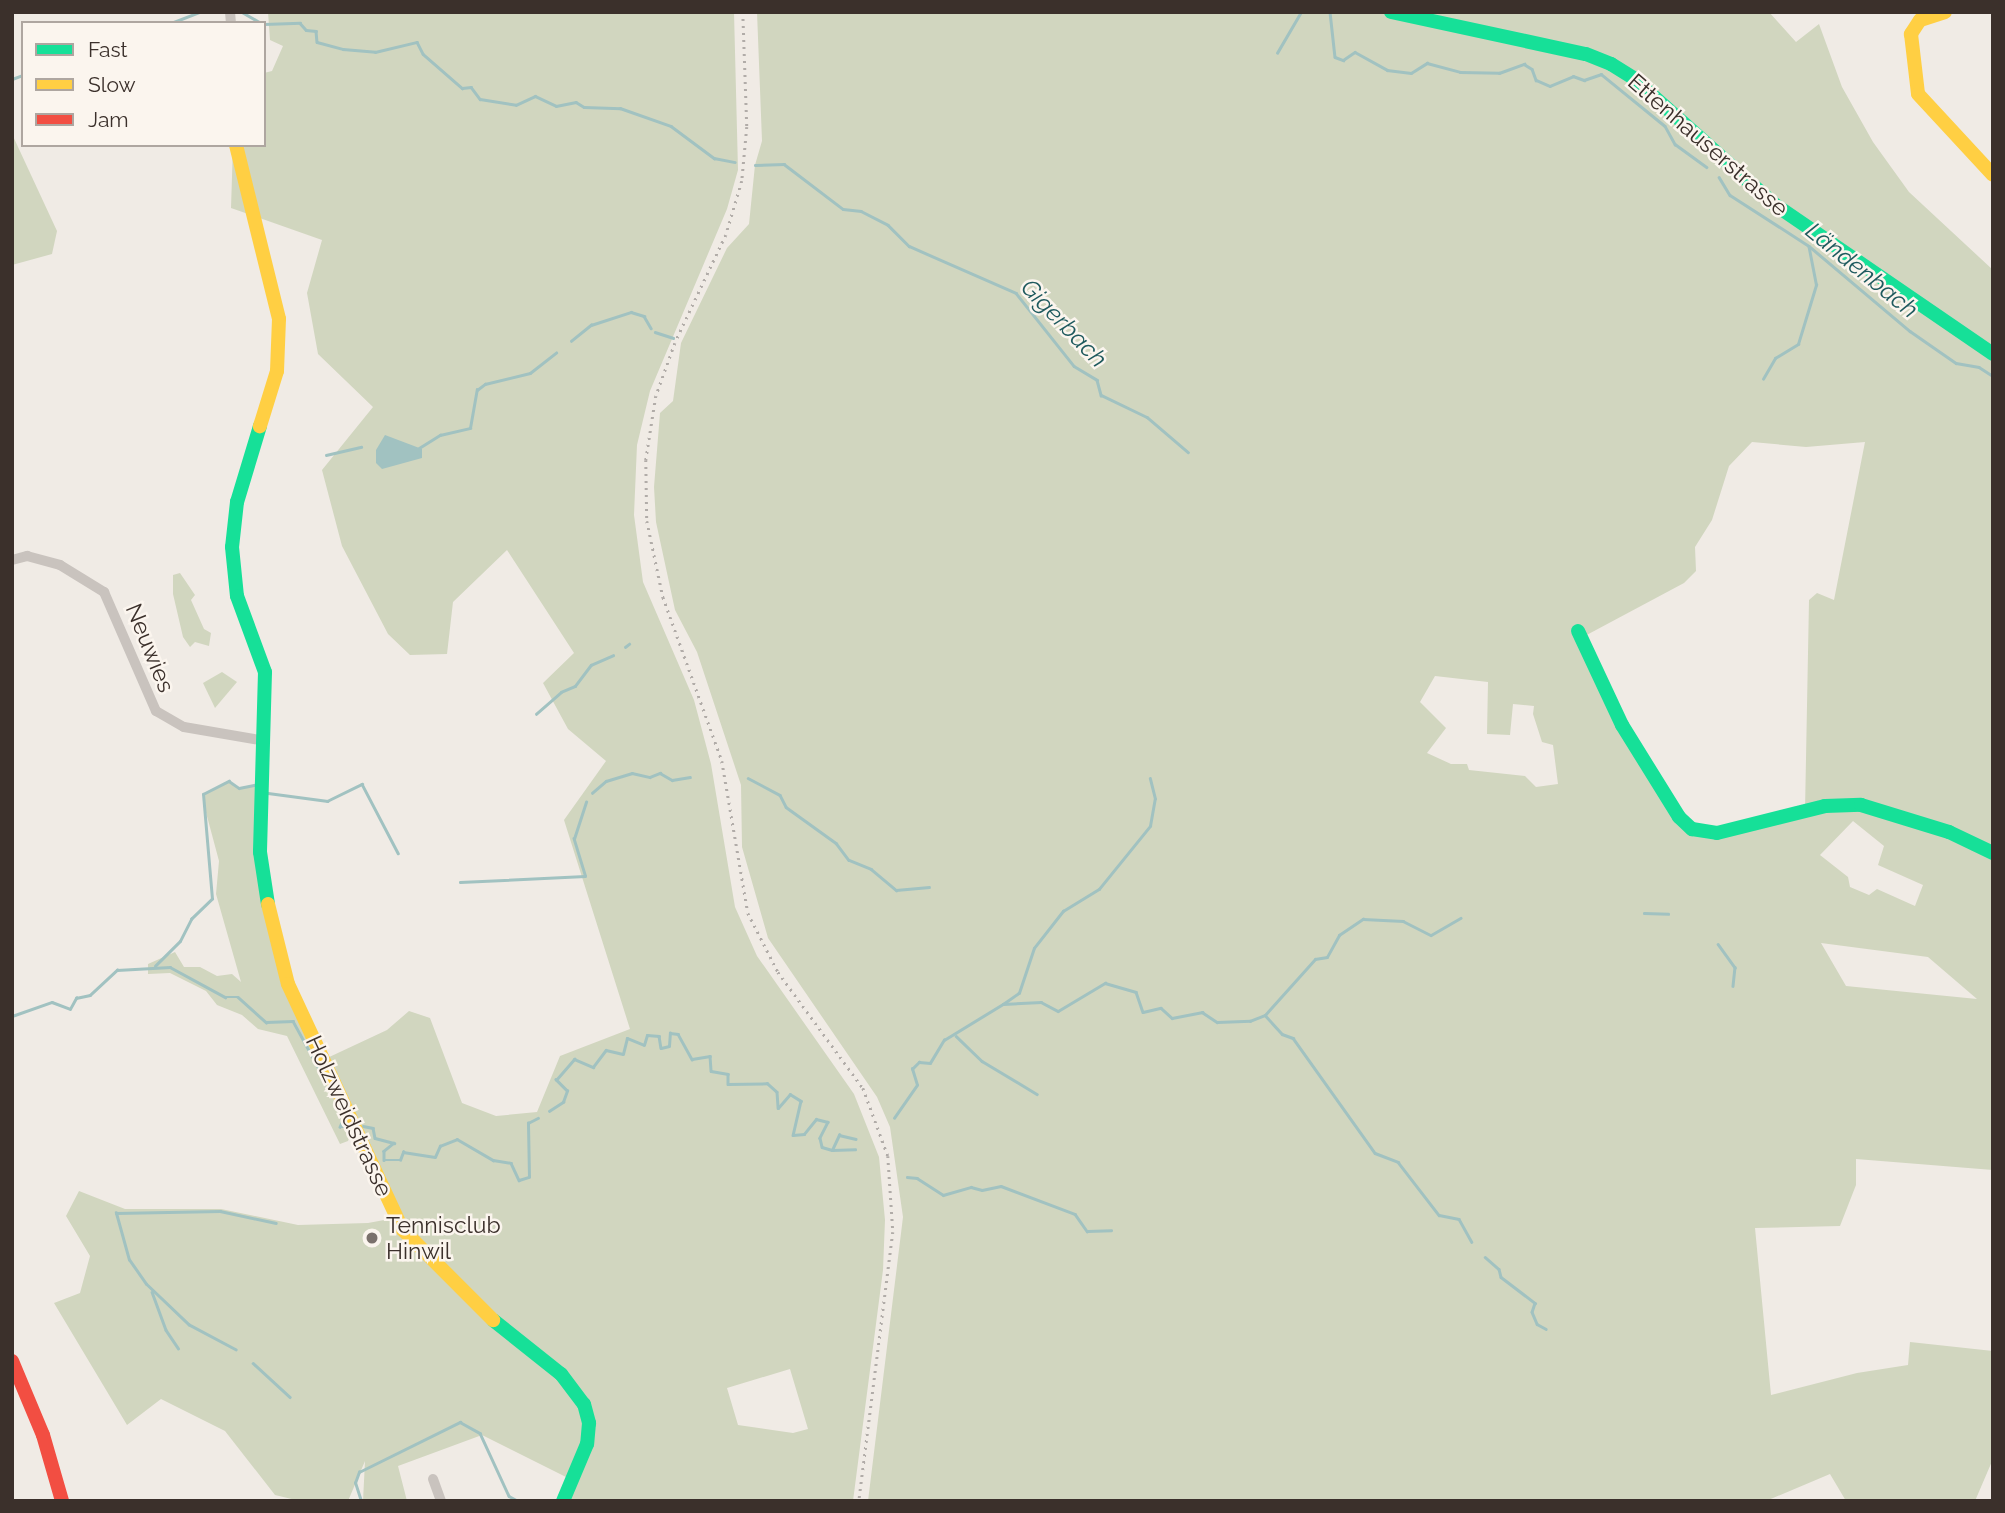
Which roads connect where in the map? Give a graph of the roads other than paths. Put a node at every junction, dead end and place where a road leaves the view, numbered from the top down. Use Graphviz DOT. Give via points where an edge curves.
graph roads {
  1 [pos="1391,12"];
  2 [pos="1945,12"];
  3 [pos="236,147"];
  4 [pos="1993,175"];
  5 [pos="1993,354"];
  6 [pos="12,560"];
  7 [pos="1578,631"];
  8 [pos="260,740"];
  9 [pos="1993,853"];
  10 [pos="12,1361"];
  11 [pos="433,1479"];
  12 [pos="62,1501"];
  13 [pos="441,1501"];
  14 [pos="563,1501"];
  1 -- 5 [label="street, Ettenhauserstrasse" via="1586,54 1611,64 1633,78 1773,204"];
  2 -- 4 [label="street" via="1920,20 1911,34 1918,94"];
  3 -- 8 [label="street, Holzweidstrasse" via="279,330 276,371 237,502 232,547 237,596 265,672"];
  6 -- 8 [label="street, Neuwies" via="27,556 60,565 104,592 156,711 190,729"];
  7 -- 9 [label="street" via="1608,701 1679,817 1692,829 1717,833 1825,806 1861,805 1950,832"];
  8 -- 14 [label="street, Holzweidstrasse" via="263,882 288,984 402,1228 480,1310 561,1374 584,1404 589,1423 587,1444"];
  10 -- 12 [label="street" via="43,1435"];
  11 -- 13 [label="street"];
}
